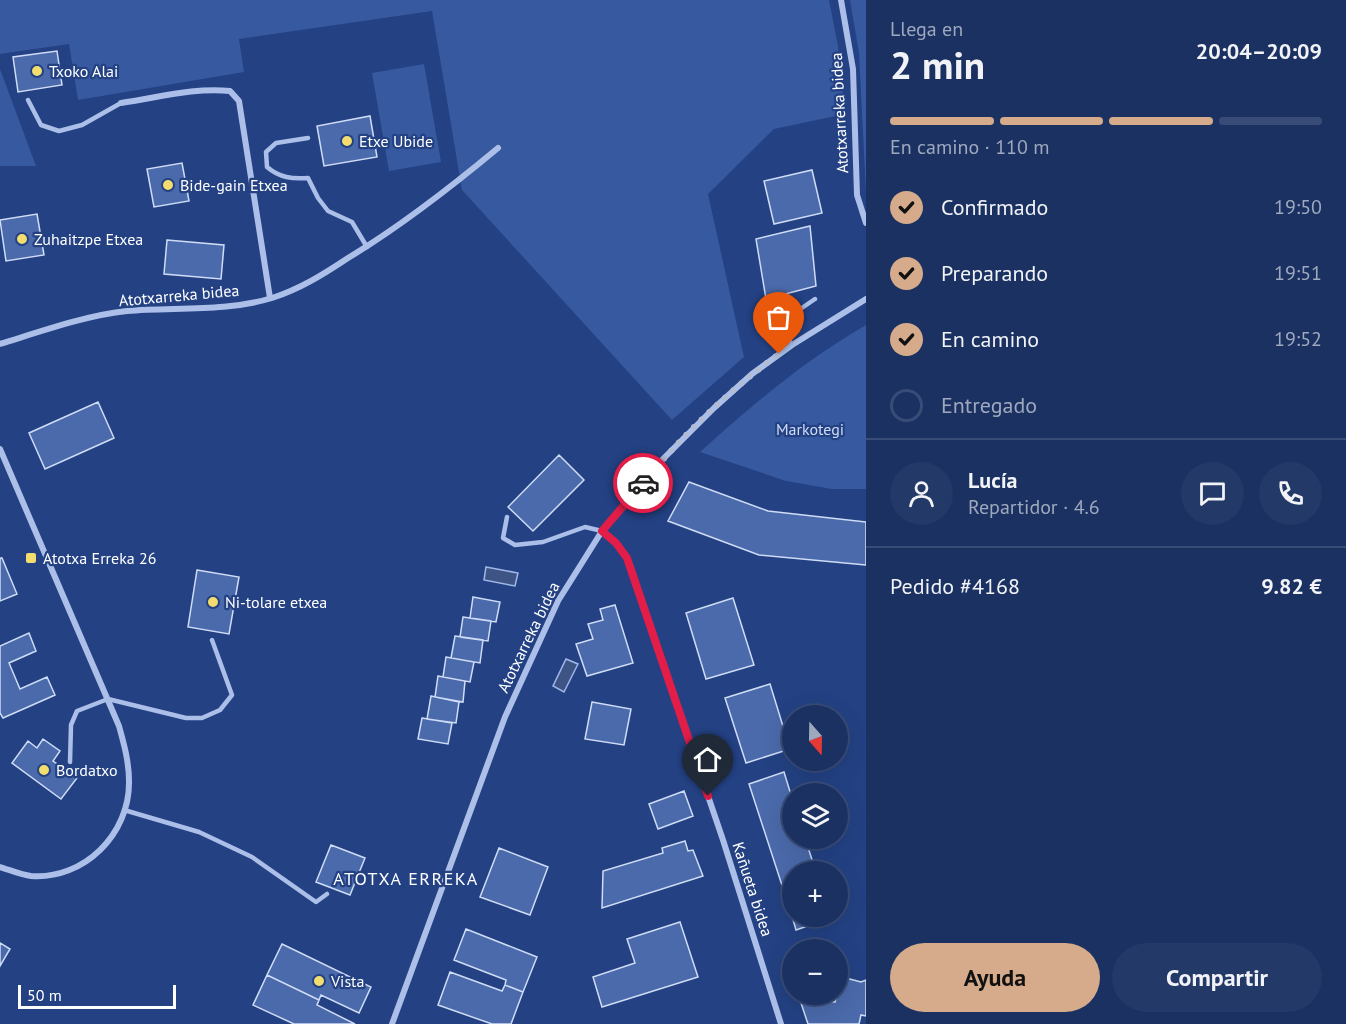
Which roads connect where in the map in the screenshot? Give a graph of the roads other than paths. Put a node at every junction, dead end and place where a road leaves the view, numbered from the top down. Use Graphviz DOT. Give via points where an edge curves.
graph roads {
  1 [pos="841,0"];
  2 [pos="28,100"];
  3 [pos="121,103"];
  4 [pos="308,138"];
  5 [pos="498,148"];
  6 [pos="866,223"];
  7 [pos="367,247"];
  8 [pos="270,298"];
  9 [pos="815,299"];
  10 [pos="866,299"];
  11 [pos="0,344"];
  12 [pos="792,345"];
  13 [pos="0,449"];
  14 [pos="507,518"];
  15 [pos="602,531"];
  16 [pos="212,640"];
  17 [pos="108,699"];
  18 [pos="70,762"];
  19 [pos="124,810"];
  20 [pos="0,867"];
  21 [pos="327,894"];
  22 [pos="392,1024"];
  23 [pos="781,1024"];
  1 -- 6 [label="street, Atotxarreka bidea" via="853,69 857,195"];
  2 -- 3 [label="lane" via="41,125 59,131 82,126"];
  3 -- 8 [label="street" via="218,90 230,91 239,101"];
  4 -- 7 [label="lane" via="276,143 266,152 267,167 290,179 308,178 328,211 352,222"];
  5 -- 7 [label="street, Atotxarreka bidea" via="434,201"];
  7 -- 8 [label="street, Atotxarreka bidea" via="321,276"];
  8 -- 11 [label="street, Atotxarreka bidea" via="208,307 124,311"];
  9 -- 12 [label="lane" via="780,323"];
  10 -- 12 [label="street, Atotxarreka bidea"];
  12 -- 15 [label="street, Atotxarreka bidea" via="714,408 662,460"];
  13 -- 17 [label="street"];
  14 -- 15 [label="lane" via="503,538 515,545 543,542 585,527"];
  15 -- 22 [label="street, Atotxarreka bidea" via="558,601 505,717"];
  15 -- 23 [label="street, Kañueta bidea" via="627,558"];
  16 -- 17 [label="lane" via="232,695 220,710 202,718 186,718"];
  17 -- 18 [label="lane" via="77,711 71,725"];
  17 -- 19 [label="street" via="125,746 130,782"];
  19 -- 20 [label="street" via="113,835 91,860 61,874 30,876"];
  19 -- 21 [label="lane" via="199,831 252,857 316,902"];
}
